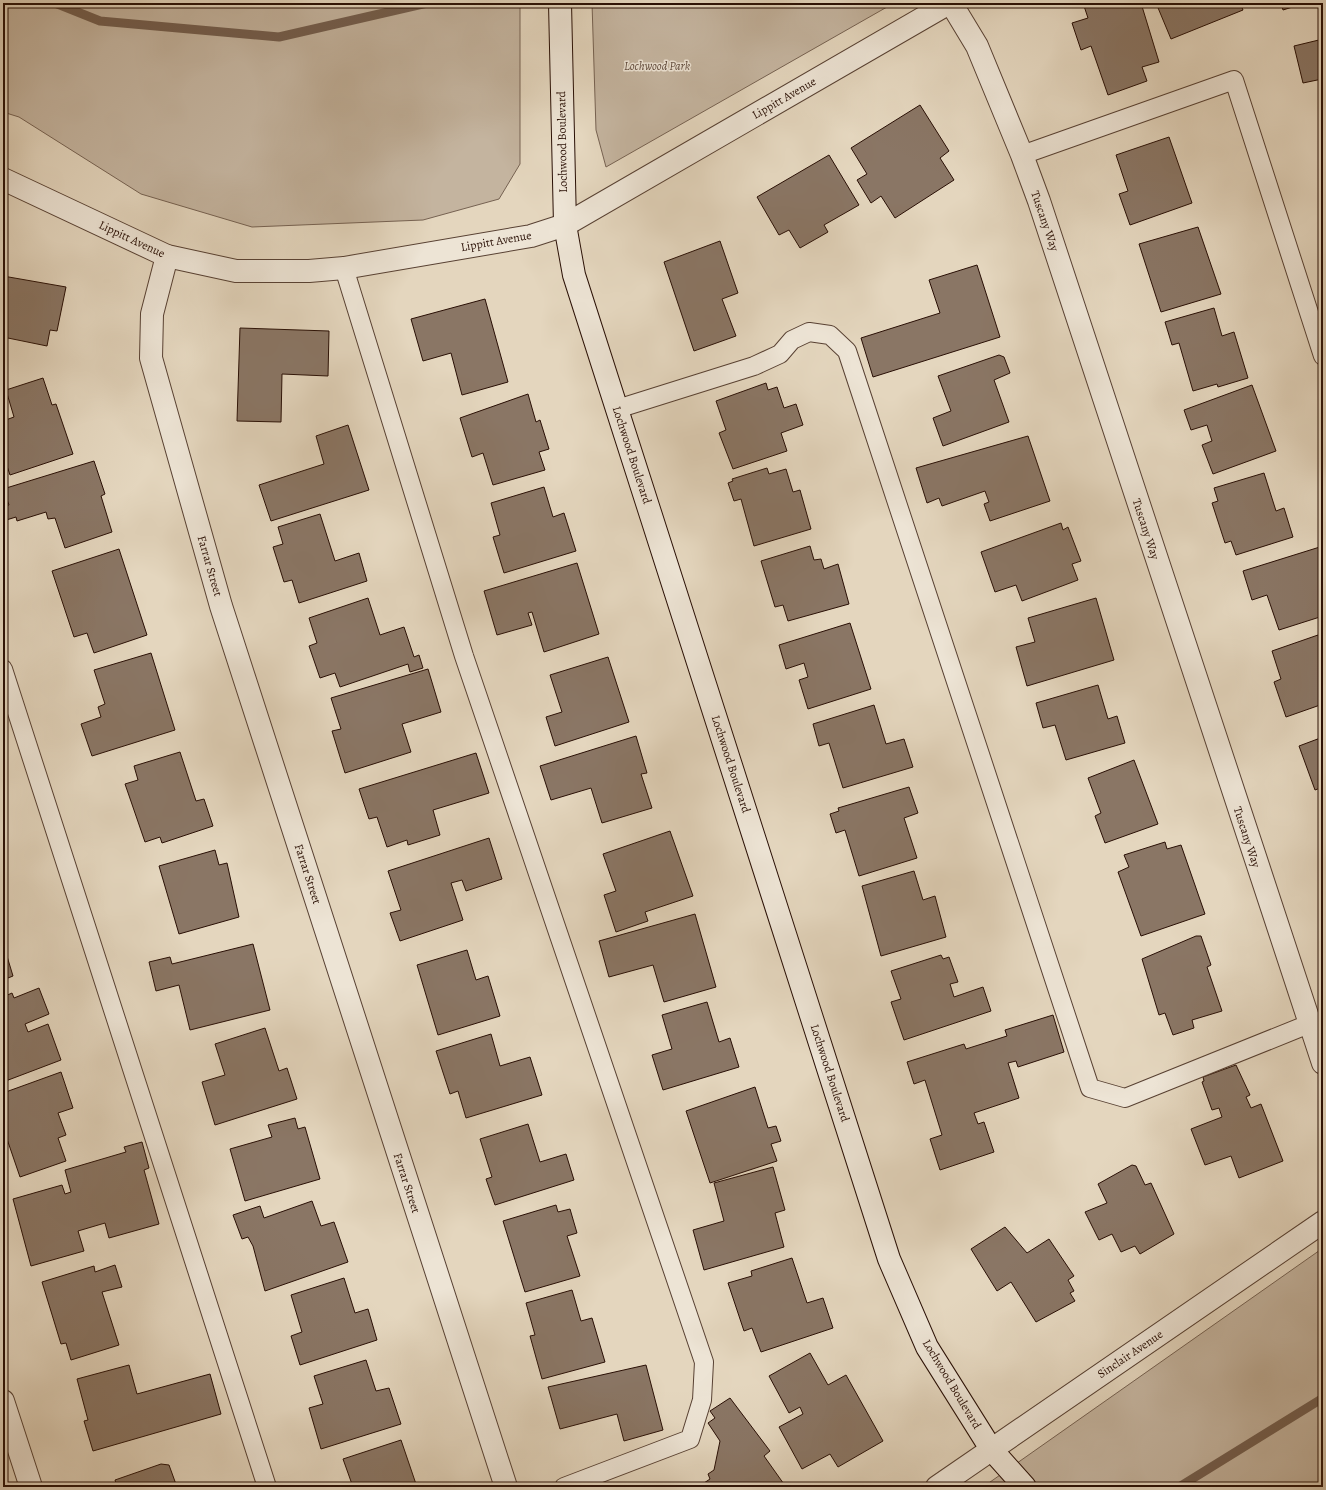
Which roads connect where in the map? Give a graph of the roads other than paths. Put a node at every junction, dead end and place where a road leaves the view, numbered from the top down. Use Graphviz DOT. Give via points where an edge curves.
graph roads {
  1 [pos="560,3"];
  2 [pos="950,3"];
  3 [pos="1022,155"];
  4 [pos="3,178"];
  5 [pos="565,225"];
  6 [pos="167,256"];
  7 [pos="344,268"];
  8 [pos="1323,356"];
  9 [pos="617,409"];
  10 [pos="3,669"];
  11 [pos="1309,1024"];
  12 [pos="1323,1063"];
  13 [pos="1323,1222"];
  14 [pos="3,1401"];
  15 [pos="991,1449"];
  16 [pos="31,1487"];
  17 [pos="267,1487"];
  18 [pos="506,1487"];
  19 [pos="564,1487"];
  20 [pos="937,1487"];
  21 [pos="1025,1487"];
  1 -- 5 [label="street, Lochwood Boulevard"];
  2 -- 3 [label="street, Tuscany Way" via="977,46"];
  2 -- 5 [label="street, Lippitt Avenue"];
  3 -- 8 [label="lane" via="1234,80"];
  3 -- 11 [label="street, Tuscany Way"];
  4 -- 6 [label="street, Lippitt Avenue"];
  5 -- 7 [label="street, Lippitt Avenue" via="531,236"];
  5 -- 9 [label="street, Lochwood Boulevard" via="574,275"];
  6 -- 7 [label="street, Lippitt Avenue" via="236,271 309,271"];
  6 -- 18 [label="street, Farrar Street" via="152,314 150,358 221,606"];
  7 -- 19 [label="lane" via="464,656 704,1362 702,1400 690,1439"];
  9 -- 11 [label="lane" via="754,366 780,354 792,340 809,332 830,335 847,351 1090,1088 1125,1098"];
  9 -- 15 [label="street, Lochwood Boulevard" via="889,1259 927,1347"];
  10 -- 17 [label="lane"];
  11 -- 12 [label="street, Tuscany Way"];
  13 -- 15 [label="street, Sinclair Avenue"];
  14 -- 16 [label="street"];
  15 -- 20 [label="street, Sinclair Avenue"];
  15 -- 21 [label="street, Lochwood Boulevard"];
}
